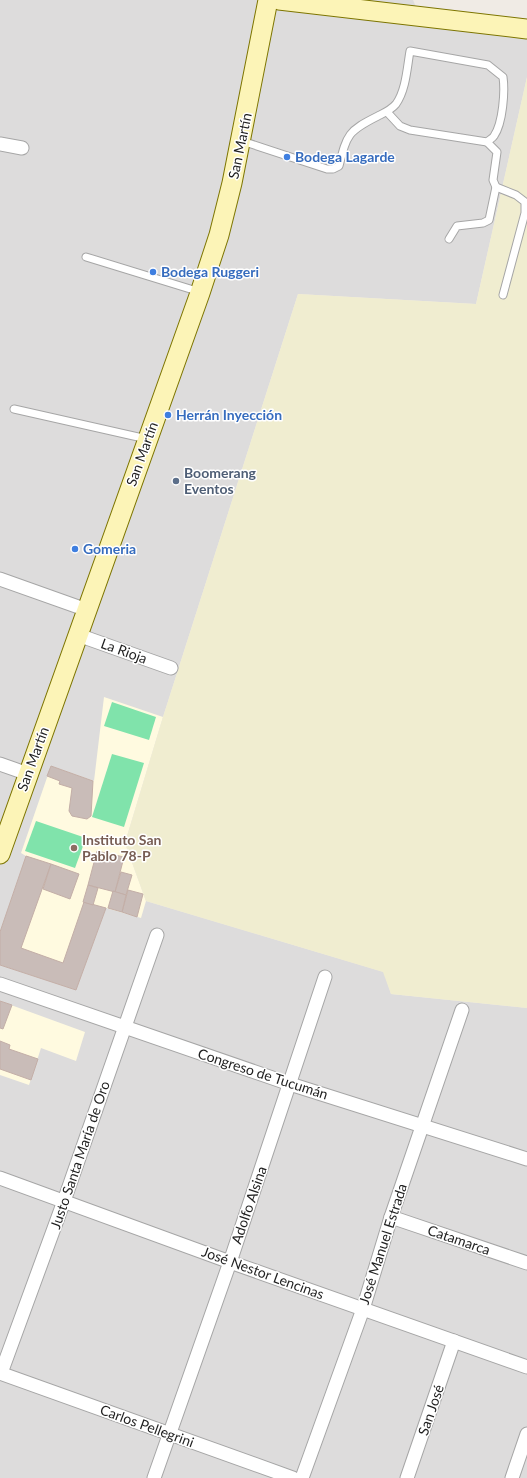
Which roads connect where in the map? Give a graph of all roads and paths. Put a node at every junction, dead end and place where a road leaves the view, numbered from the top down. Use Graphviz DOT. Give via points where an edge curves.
graph roads {
  1 [pos="268,0"];
  2 [pos="279,0"];
  3 [pos="527,29"];
  4 [pos="387,112"];
  5 [pos="242,141"];
  6 [pos="487,142"];
  7 [pos="0,144"];
  8 [pos="22,148"];
  9 [pos="496,187"];
  10 [pos="449,239"];
  11 [pos="86,257"];
  12 [pos="200,293"];
  13 [pos="503,295"];
  14 [pos="14,409"];
  15 [pos="147,439"];
  16 [pos="0,580"];
  17 [pos="87,610"];
  18 [pos="78,635"];
  19 [pos="171,668"];
  20 [pos="0,764"];
  21 [pos="28,774"];
  22 [pos="0,854"];
  23 [pos="157,935"];
  24 [pos="325,977"];
  25 [pos="0,984"];
  26 [pos="462,1010"];
  27 [pos="124,1027"];
  28 [pos="290,1084"];
  29 [pos="423,1126"];
  30 [pos="527,1159"];
  31 [pos="0,1178"];
  32 [pos="64,1201"];
  33 [pos="391,1217"];
  34 [pos="230,1262"];
  35 [pos="527,1263"];
  36 [pos="363,1309"];
  37 [pos="454,1341"];
  38 [pos="527,1367"];
  39 [pos="0,1373"];
  40 [pos="170,1434"];
  41 [pos="527,1434"];
  42 [pos="154,1478"];
  43 [pos="293,1478"];
  44 [pos="302,1478"];
  45 [pos="407,1478"];
  46 [pos="512,1478"];
  1 -- 5 [label="main road, San Martín"];
  2 -- 3 [label="main road"];
  4 -- 5 [label="lane" via="360,125 348,135 339,166 333,169"];
  4 -- 6 [label="lane" via="400,126 410,130"];
  4 -- 6 [label="lane" via="395,105 402,90 410,51 488,65 503,76 505,91 499,125 494,137"];
  5 -- 12 [label="main road, San Martín" via="219,236"];
  6 -- 9 [label="lane" via="497,152 493,180"];
  7 -- 8 [label="street"];
  9 -- 10 [label="lane" via="489,220 456,226"];
  9 -- 13 [label="lane" via="516,195 525,202 525,213"];
  11 -- 12 [label="lane"];
  12 -- 15 [label="main road, San Martín"];
  14 -- 15 [label="lane"];
  15 -- 17 [label="main road, San Martín"];
  16 -- 17 [label="street"];
  17 -- 18 [label="main road, San Martín"];
  18 -- 19 [label="street, La Rioja"];
  18 -- 21 [label="main road, San Martín"];
  20 -- 21 [label="street"];
  21 -- 22 [label="main road, San Martín"];
  23 -- 27 [label="street, Justo Santa María de Oro"];
  24 -- 28 [label="street, Adolfo Alsina"];
  25 -- 27 [label="street, Congreso de Tucumán"];
  26 -- 29 [label="street, José Manuel Estrada"];
  27 -- 28 [label="street, Congreso de Tucumán"];
  27 -- 32 [label="street, Justo Santa María de Oro"];
  28 -- 29 [label="street, Congreso de Tucumán"];
  28 -- 34 [label="street, Adolfo Alsina"];
  29 -- 30 [label="street, Congreso de Tucumán"];
  29 -- 33 [label="street, José Manuel Estrada"];
  31 -- 32 [label="street, José Nestor Lencinas"];
  32 -- 34 [label="street, José Nestor Lencinas"];
  32 -- 39 [label="street, Justo Santa María de Oro"];
  33 -- 35 [label="street, Catamarca"];
  33 -- 36 [label="street, José Manuel Estrada"];
  34 -- 36 [label="street, José Nestor Lencinas"];
  34 -- 40 [label="street, Adolfo Alsina"];
  36 -- 37 [label="street, José Nestor Lencinas"];
  36 -- 44 [label="street, José Manuel Estrada"];
  37 -- 38 [label="street, José Nestor Lencinas"];
  37 -- 45 [label="street, San José"];
  39 -- 40 [label="street, Carlos Pellegrini"];
  40 -- 42 [label="street, Adolfo Alsina"];
  40 -- 43 [label="street, Carlos Pellegrini"];
  41 -- 46 [label="street"];
}
